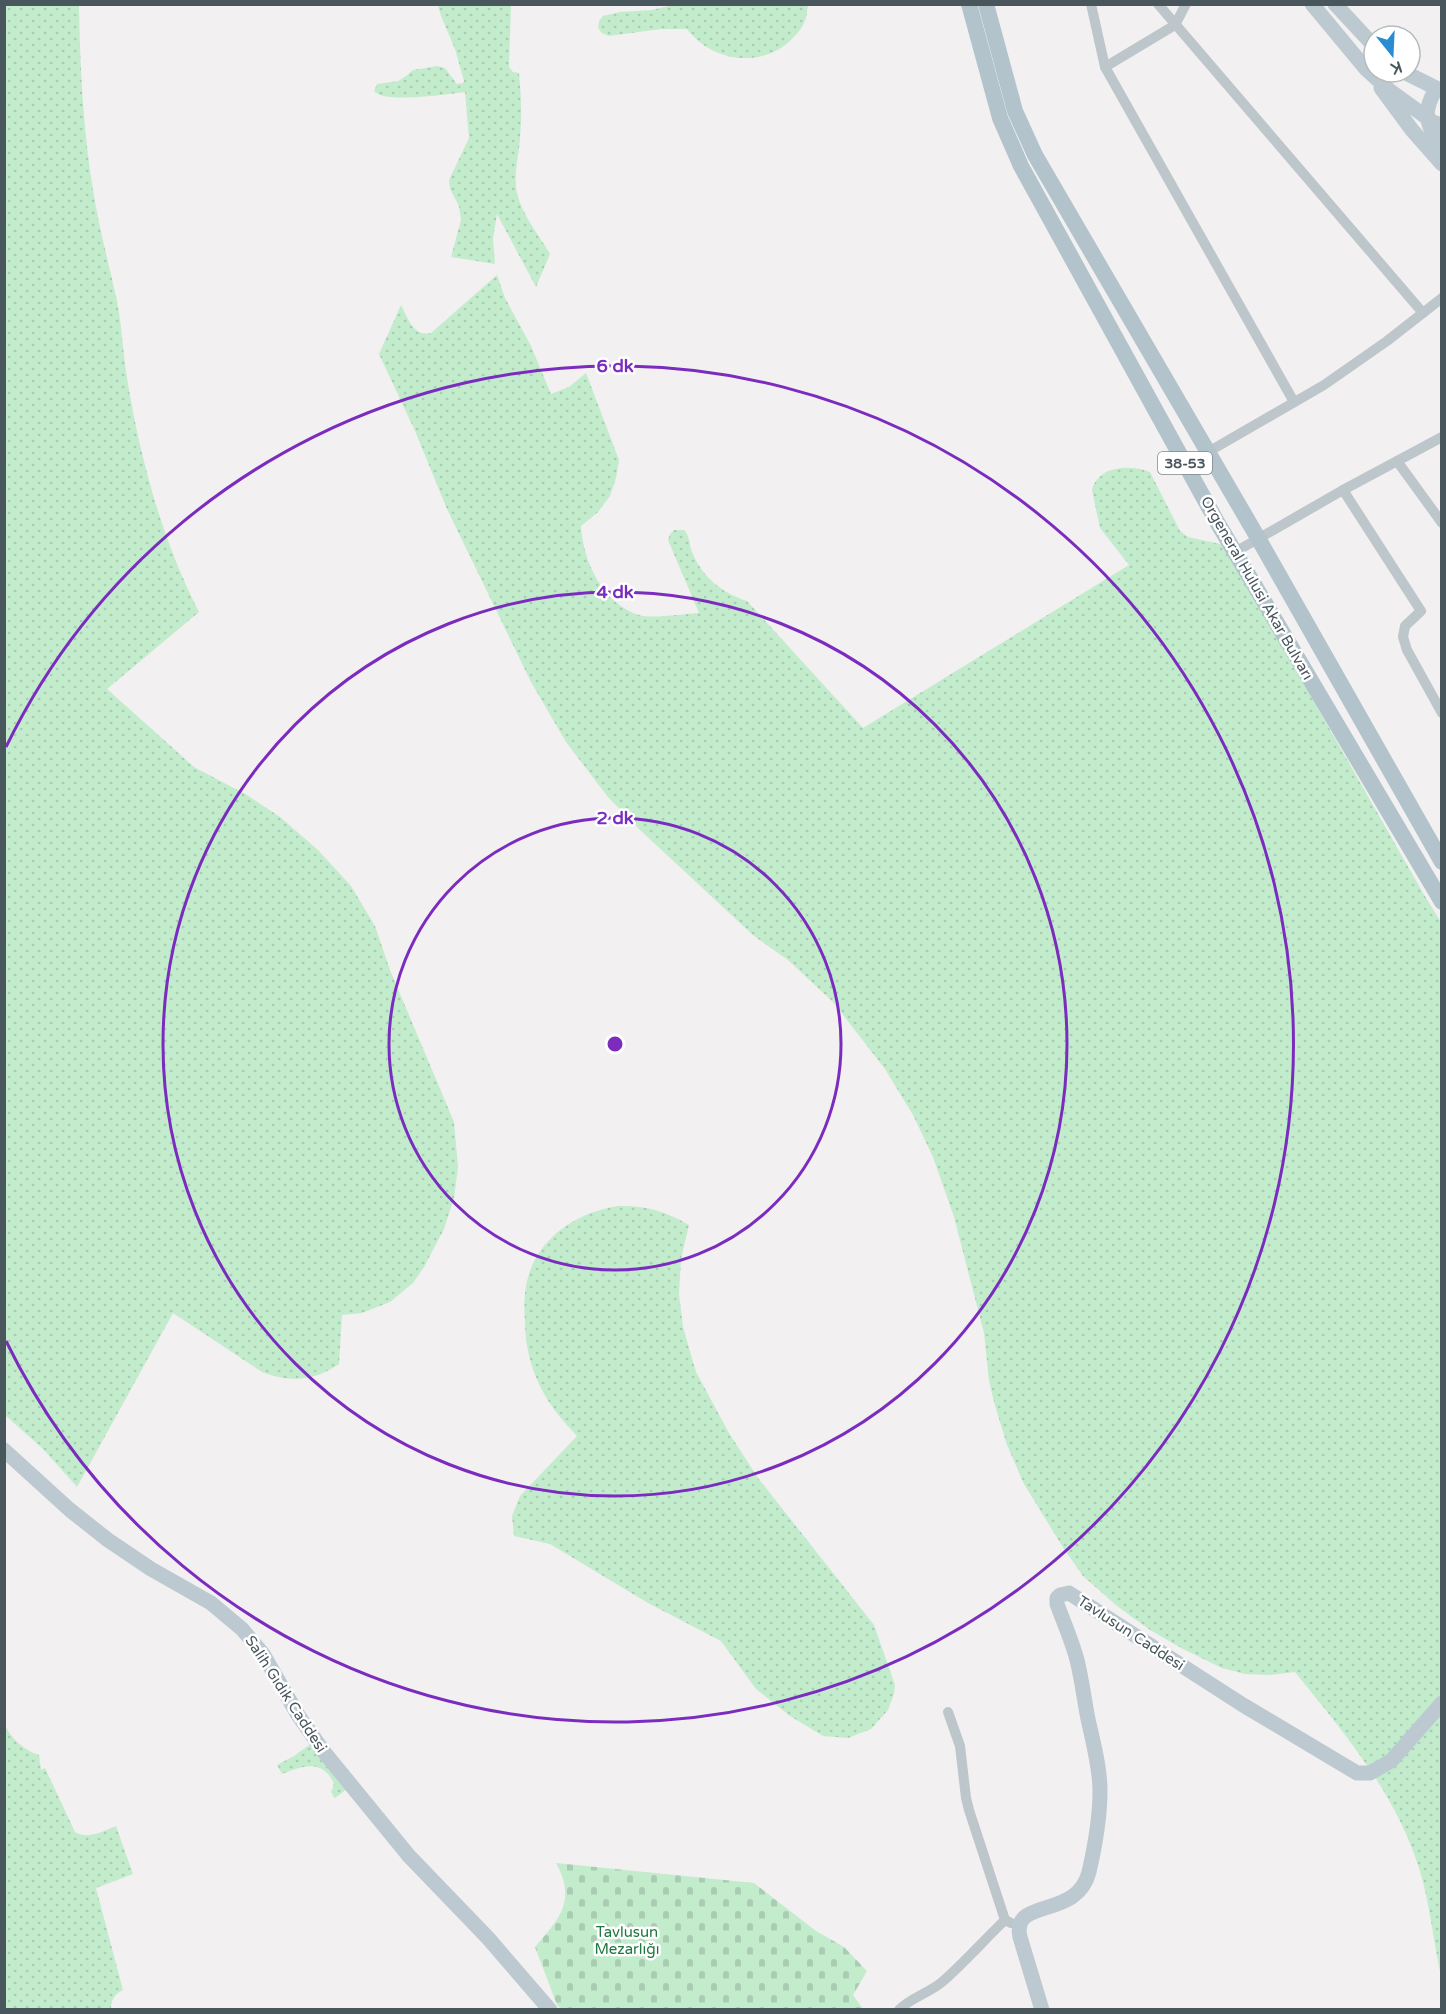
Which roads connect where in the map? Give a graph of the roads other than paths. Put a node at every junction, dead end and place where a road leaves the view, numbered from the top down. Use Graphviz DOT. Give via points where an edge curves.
graph roads {
  1 [pos="969,4"];
  2 [pos="986,4"];
  3 [pos="1091,4"];
  4 [pos="1158,4"];
  5 [pos="1186,4"];
  6 [pos="1312,4"];
  7 [pos="1335,4"];
  8 [pos="1175,25"];
  9 [pos="1362,33"];
  10 [pos="1362,64"];
  11 [pos="1106,67"];
  12 [pos="1422,81"];
  13 [pos="1377,84"];
  14 [pos="1382,84"];
  15 [pos="1439,90"];
  16 [pos="1426,117"];
  17 [pos="1442,125"];
  18 [pos="1442,154"];
  19 [pos="1442,164"];
  20 [pos="1442,298"];
  21 [pos="1423,313"];
  22 [pos="1294,402"];
  23 [pos="1442,437"];
  24 [pos="1208,452"];
  25 [pos="1397,461"];
  26 [pos="1343,490"];
  27 [pos="1442,523"];
  28 [pos="1258,538"];
  29 [pos="1235,552"];
  30 [pos="1442,712"];
  31 [pos="1442,862"];
  32 [pos="1442,902"];
  33 [pos="4,1450"];
  34 [pos="1442,1703"];
  35 [pos="948,1712"];
  36 [pos="1016,1921"];
  37 [pos="550,2010"];
  38 [pos="899,2010"];
  39 [pos="1042,2010"];
  1 -- 29 [label="main road, Orgeneral Hulusi Akar Bulvarı / 38-53" via="1000,118 1021,166"];
  2 -- 24 [label="main road, Orgeneral Hulusi Akar Bulvarı" via="1015,111 1035,155"];
  3 -- 11 [label="street"];
  4 -- 8 [label="street"];
  5 -- 8 [label="street"];
  6 -- 10 [label="street"];
  7 -- 9 [label="street"];
  8 -- 11 [label="street"];
  8 -- 21 [label="street"];
  11 -- 22 [label="street"];
  12 -- 15 [label="street"];
  13 -- 19 [label="street"];
  14 -- 16 [label="street"];
  15 -- 16 [label="street" via="1428,102"];
  16 -- 17 [label="street"];
  16 -- 18 [label="street"];
  20 -- 21 [label="street"];
  21 -- 22 [label="street" via="1359,361"];
  22 -- 24 [label="street"];
  23 -- 25 [label="street"];
  24 -- 28 [label="main road, Orgeneral Hulusi Akar Bulvarı"];
  25 -- 26 [label="street"];
  25 -- 27 [label="street"];
  26 -- 28 [label="street"];
  26 -- 30 [label="street" via="1421,611 1405,626 1405,643"];
  28 -- 29 [label="street"];
  28 -- 31 [label="main road, Orgeneral Hulusi Akar Bulvarı"];
  29 -- 32 [label="main road, Orgeneral Hulusi Akar Bulvarı / 38-53"];
  33 -- 37 [label="street, Salih Gıdık Caddesi" via="108,1540 211,1603 242,1629 324,1752 409,1856"];
  34 -- 36 [label="street, Tavlusun Caddesi" via="1391,1761 1370,1773 1357,1773 1069,1593 1063,1593 1057,1604 1077,1660 1098,1768 1097,1826 1081,1890 1061,1905 1032,1912"];
  35 -- 36 [label="street" via="960,1746 969,1810"];
  36 -- 38 [label="street" via="925,1995"];
  36 -- 39 [label="street"];
}
